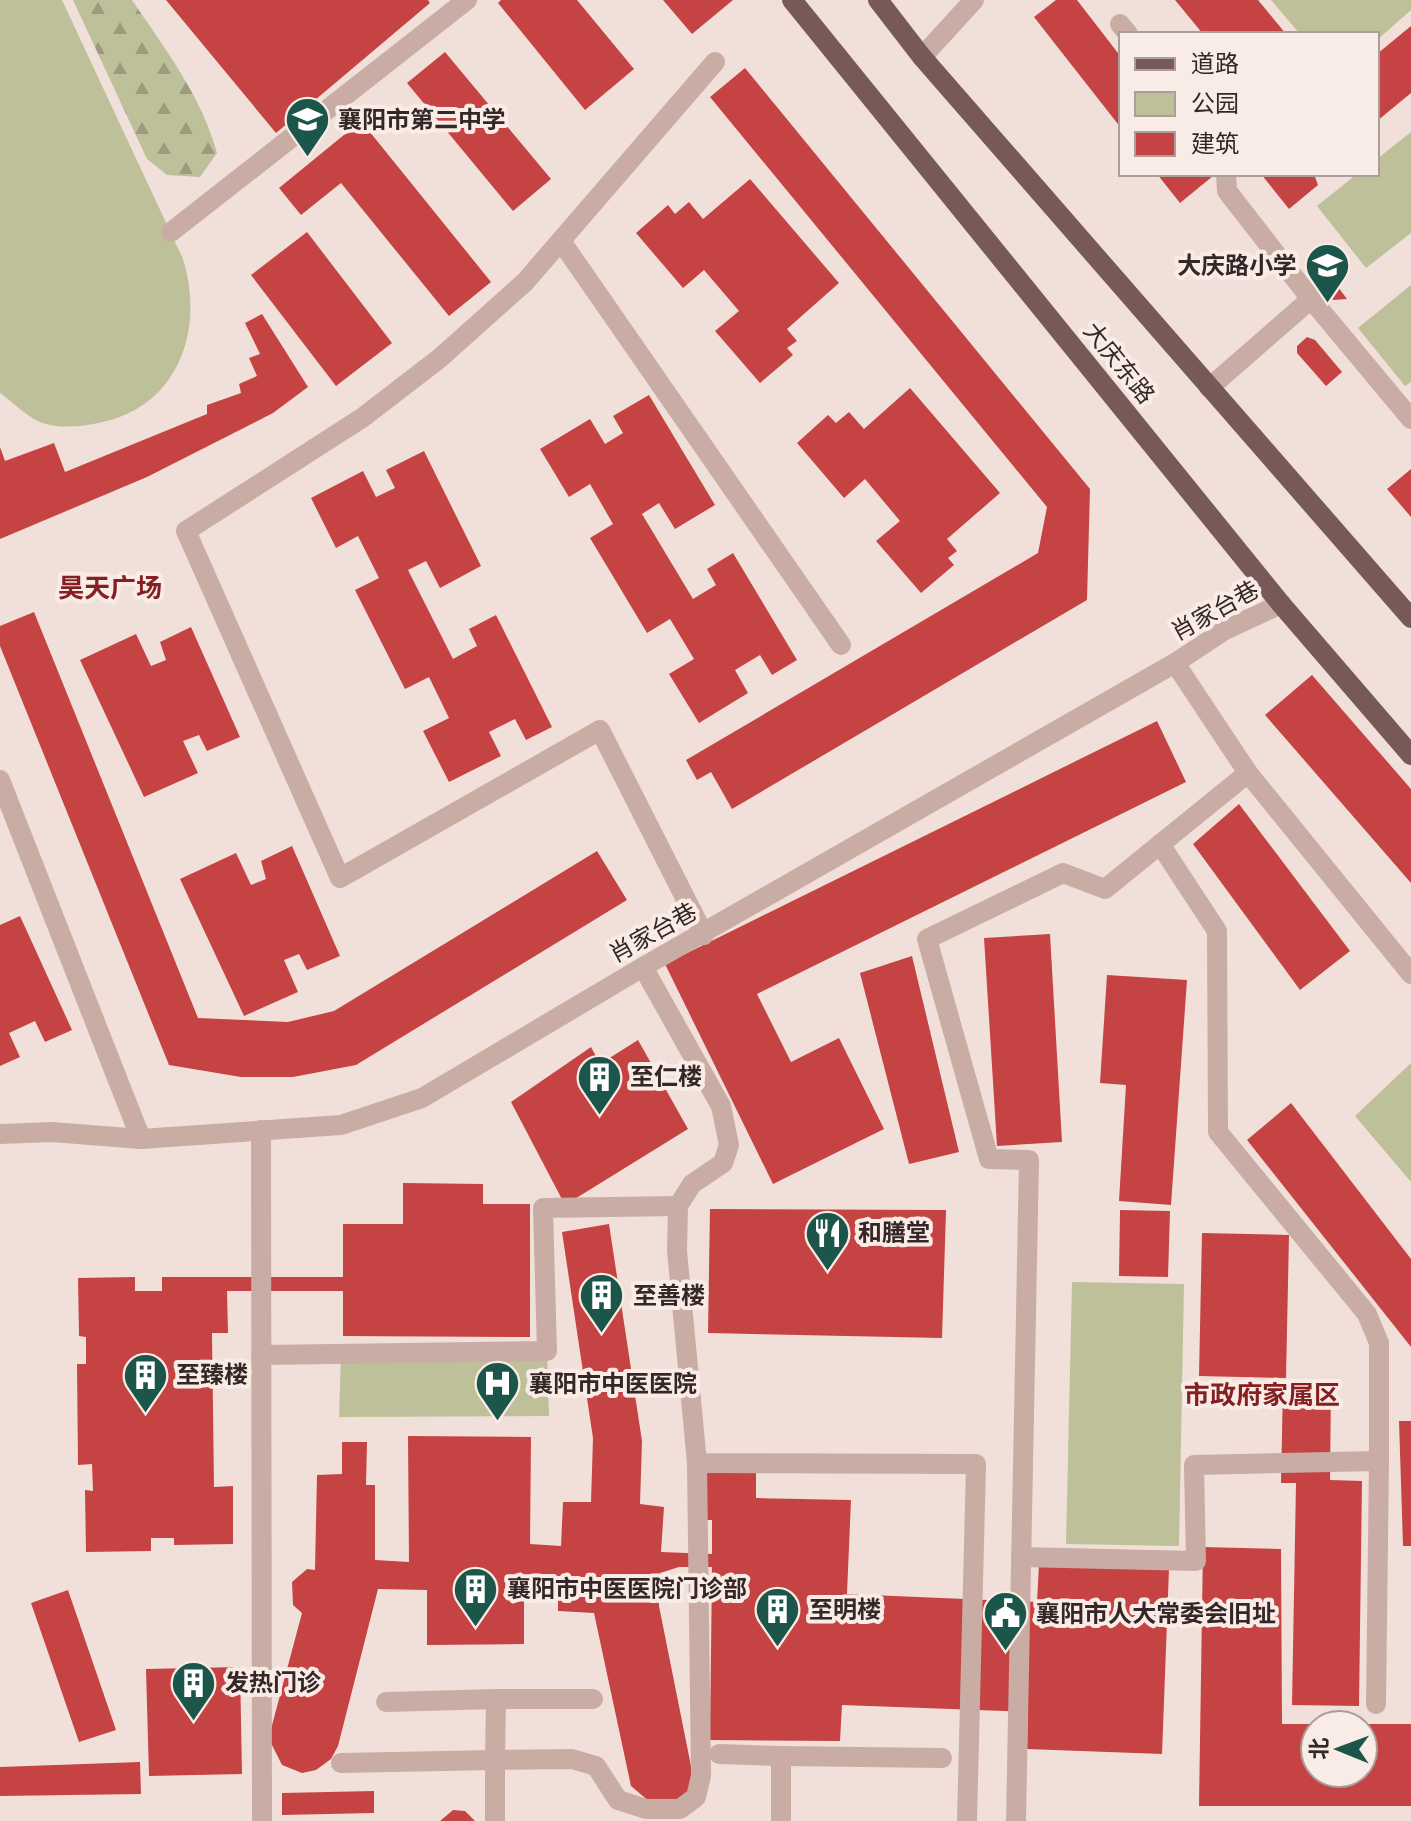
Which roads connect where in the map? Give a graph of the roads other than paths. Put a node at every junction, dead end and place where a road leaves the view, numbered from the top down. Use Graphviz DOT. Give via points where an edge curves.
graph roads {
  1 [pos="467,0"];
  2 [pos="792,0"];
  3 [pos="878,0"];
  4 [pos="974,0"];
  5 [pos="922,57"];
  6 [pos="715,62"];
  7 [pos="1226,176"];
  8 [pos="171,232"];
  9 [pos="561,241"];
  10 [pos="1311,299"];
  11 [pos="1209,388"];
  12 [pos="1411,419"];
  13 [pos="1281,604"];
  14 [pos="1411,618"];
  15 [pos="841,645"];
  16 [pos="1175,663"];
  17 [pos="1411,755"];
  18 [pos="1248,773"];
  19 [pos="0,780"];
  20 [pos="1160,844"];
  21 [pos="704,935"];
  22 [pos="643,967"];
  23 [pos="1411,974"];
  24 [pos="261,1130"];
  25 [pos="0,1134"];
  26 [pos="141,1139"];
  27 [pos="678,1206"];
  28 [pos="261,1355"];
  29 [pos="1379,1461"];
  30 [pos="697,1463"];
  31 [pos="1021,1557"];
  32 [pos="496,1699"];
  33 [pos="593,1699"];
  34 [pos="386,1702"];
  35 [pos="1376,1704"];
  36 [pos="719,1754"];
  37 [pos="781,1756"];
  38 [pos="942,1758"];
  39 [pos="495,1760"];
  40 [pos="341,1763"];
  41 [pos="262,1821"];
  42 [pos="495,1821"];
  43 [pos="781,1821"];
  44 [pos="967,1821"];
  45 [pos="1016,1821"];
  1 -- 8 [label="street"];
  2 -- 13 [label="main road, 大庆东路"];
  3 -- 5 [label="main road"];
  4 -- 5 [label="street"];
  5 -- 11 [label="main road"];
  6 -- 9 [label="street"];
  7 -- 10 [label="street" via="1227,191"];
  9 -- 15 [label="street"];
  9 -- 21 [label="street" via="525,282 440,358 362,418 186,531 340,878 600,730"];
  10 -- 11 [label="street"];
  10 -- 12 [label="street"];
  11 -- 14 [label="main road"];
  13 -- 16 [label="street, 肖家台巷" via="1225,630"];
  13 -- 17 [label="main road, 大庆东路"];
  16 -- 18 [label="street"];
  16 -- 21 [label="street, 肖家台巷"];
  18 -- 20 [label="street"];
  18 -- 23 [label="street"];
  19 -- 26 [label="street"];
  20 -- 29 [label="street" via="1217,931 1218,1132 1367,1314 1379,1343"];
  20 -- 31 [label="street" via="1105,889 1063,873 927,939 989,1159 1029,1160"];
  21 -- 22 [label="street, 肖家台巷"];
  22 -- 24 [label="street, 肖家台巷" via="422,1098 341,1125"];
  22 -- 27 [label="street" via="721,1106 729,1145 723,1163 692,1184"];
  24 -- 26 [label="street, 肖家台巷"];
  24 -- 28 [label="street"];
  25 -- 26 [label="street, 肖家台巷"];
  27 -- 28 [label="street" via="543,1208 547,1351"];
  27 -- 30 [label="street" via="677,1251"];
  28 -- 41 [label="street"];
  29 -- 31 [label="street" via="1194,1465 1196,1561"];
  29 -- 35 [label="street"];
  30 -- 39 [label="street" via="701,1776 696,1797 680,1809 646,1809 618,1800 596,1766 572,1759"];
  30 -- 44 [label="street" via="976,1464"];
  31 -- 45 [label="street"];
  32 -- 33 [label="street"];
  32 -- 34 [label="street"];
  32 -- 39 [label="street"];
  36 -- 37 [label="street"];
  37 -- 38 [label="street"];
  37 -- 43 [label="street"];
  39 -- 40 [label="street"];
  39 -- 42 [label="street"];
}
